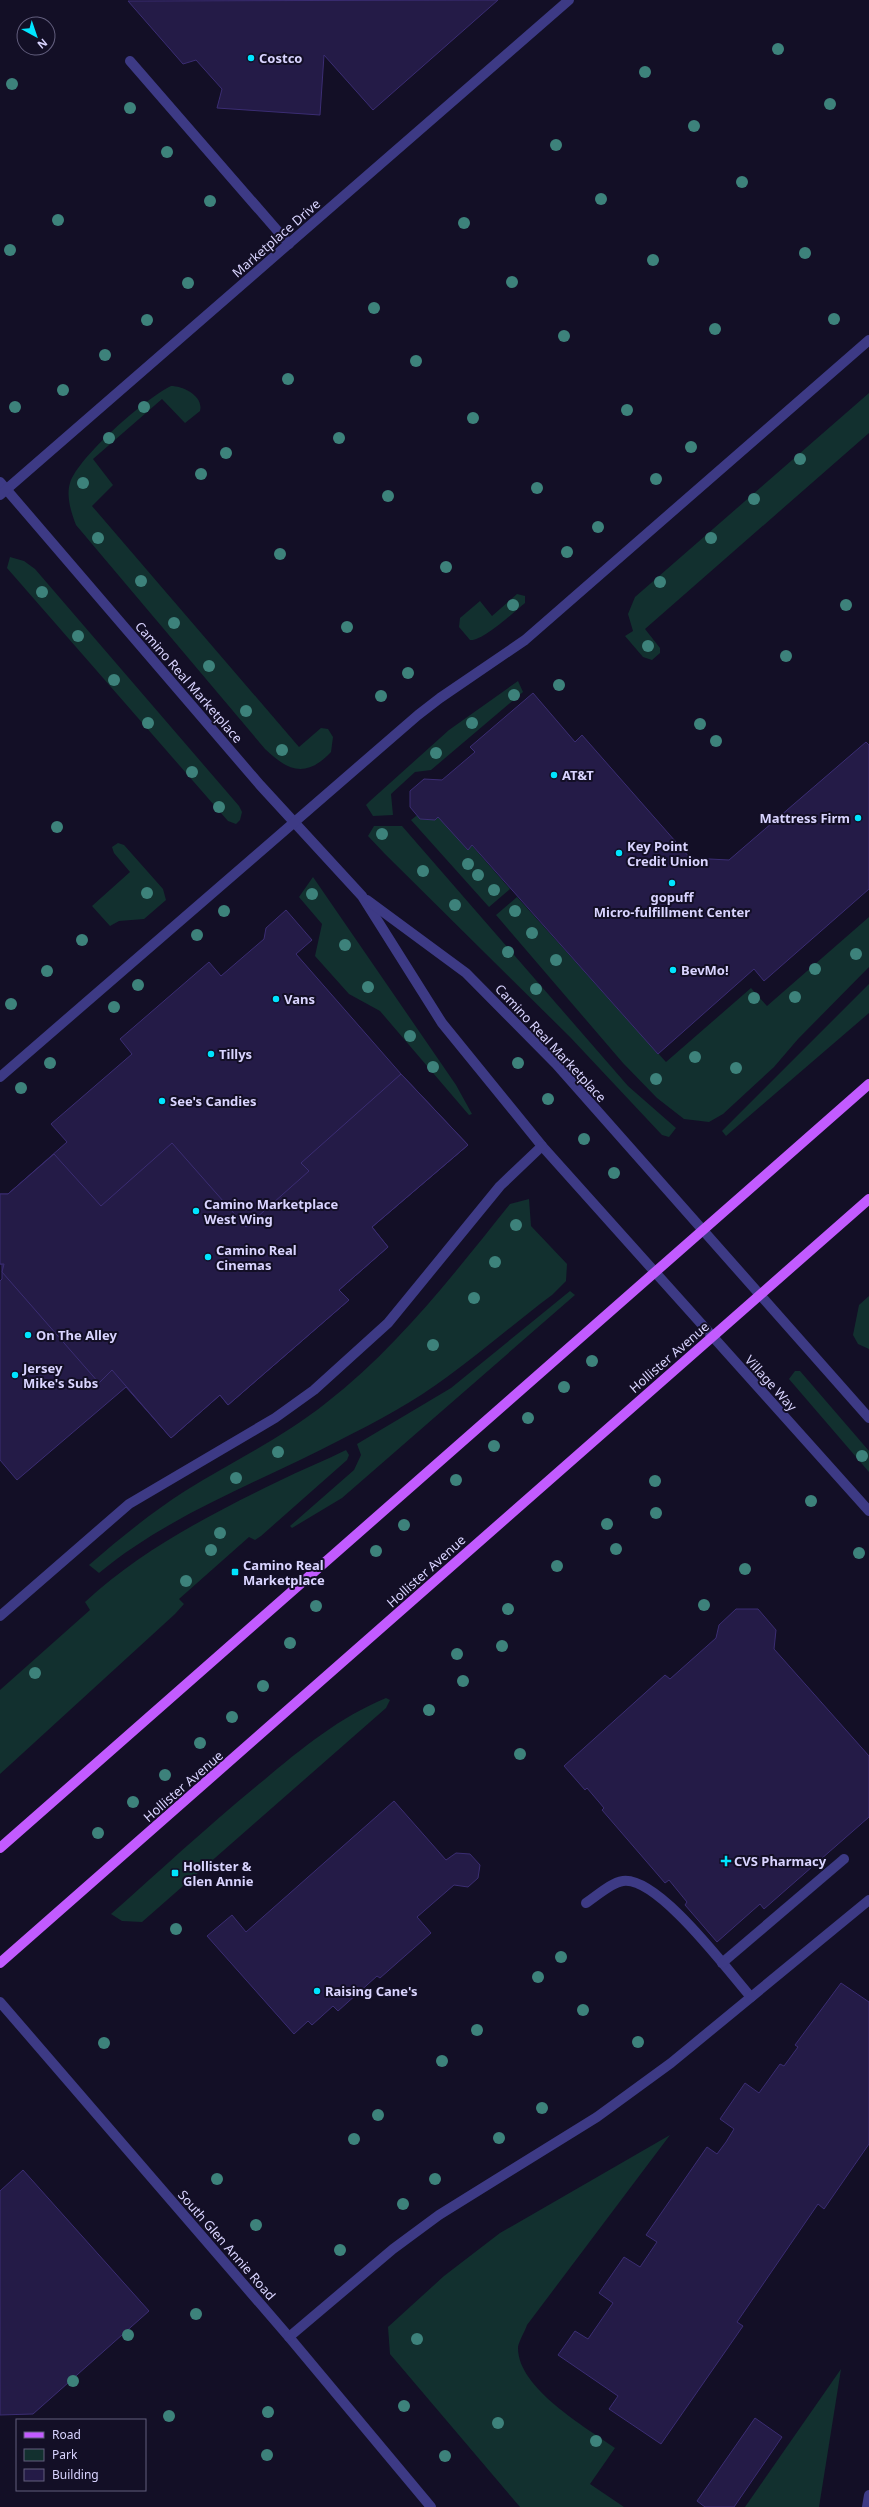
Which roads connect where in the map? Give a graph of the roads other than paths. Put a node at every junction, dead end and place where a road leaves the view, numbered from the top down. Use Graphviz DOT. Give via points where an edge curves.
graph roads {
  1 [pos="569,0"];
  2 [pos="130,61"];
  3 [pos="289,244"];
  4 [pos="869,340"];
  5 [pos="2,489"];
  6 [pos="294,821"];
  7 [pos="362,896"];
  8 [pos="0,1077"];
  9 [pos="869,1084"];
  10 [pos="542,1146"];
  11 [pos="869,1199"];
  12 [pos="702,1230"];
  13 [pos="654,1271"];
  14 [pos="760,1294"];
  15 [pos="712,1336"];
  16 [pos="869,1418"];
  17 [pos="869,1512"];
  18 [pos="0,1616"];
  19 [pos="0,1848"];
  20 [pos="844,1859"];
  21 [pos="869,1900"];
  22 [pos="586,1903"];
  23 [pos="0,1963"];
  24 [pos="722,1963"];
  25 [pos="751,1997"];
  26 [pos="0,2002"];
  27 [pos="289,2337"];
  28 [pos="869,2495"];
  29 [pos="431,2507"];
  30 [pos="867,2507"];
  1 -- 3 [label="street, Marketplace Drive"];
  2 -- 3 [label="street"];
  3 -- 5 [label="street, Marketplace Drive"];
  4 -- 6 [label="street" via="526,640 440,698"];
  5 -- 6 [label="street, Camino Real Marketplace"];
  6 -- 7 [label="street, Camino Real Marketplace"];
  6 -- 8 [label="street"];
  7 -- 10 [label="street, Camino Real Marketplace" via="442,1023"];
  7 -- 12 [label="street, Camino Real Marketplace" via="466,973 556,1064"];
  9 -- 12 [label="main road"];
  10 -- 13 [label="street, Camino Real Marketplace"];
  10 -- 18 [label="street" via="500,1186 388,1323 314,1390 275,1418 129,1504"];
  11 -- 14 [label="main road, Hollister Avenue"];
  12 -- 13 [label="main road"];
  12 -- 14 [label="street"];
  13 -- 15 [label="street, Village Way"];
  13 -- 19 [label="main road"];
  14 -- 15 [label="main road, Hollister Avenue"];
  14 -- 16 [label="street"];
  15 -- 17 [label="street, Village Way"];
  15 -- 23 [label="main road, Hollister Avenue"];
  20 -- 24 [label="street"];
  21 -- 25 [label="street"];
  22 -- 24 [label="street" via="617,1883 631,1881 643,1885 675,1909"];
  24 -- 25 [label="street"];
  25 -- 27 [label="street" via="671,2064 631,2093 572,2133 439,2215 393,2249"];
  26 -- 27 [label="street, South Glen Annie Road"];
  27 -- 29 [label="street, South Glen Annie Road"];
  28 -- 30 [label="street"];
}
